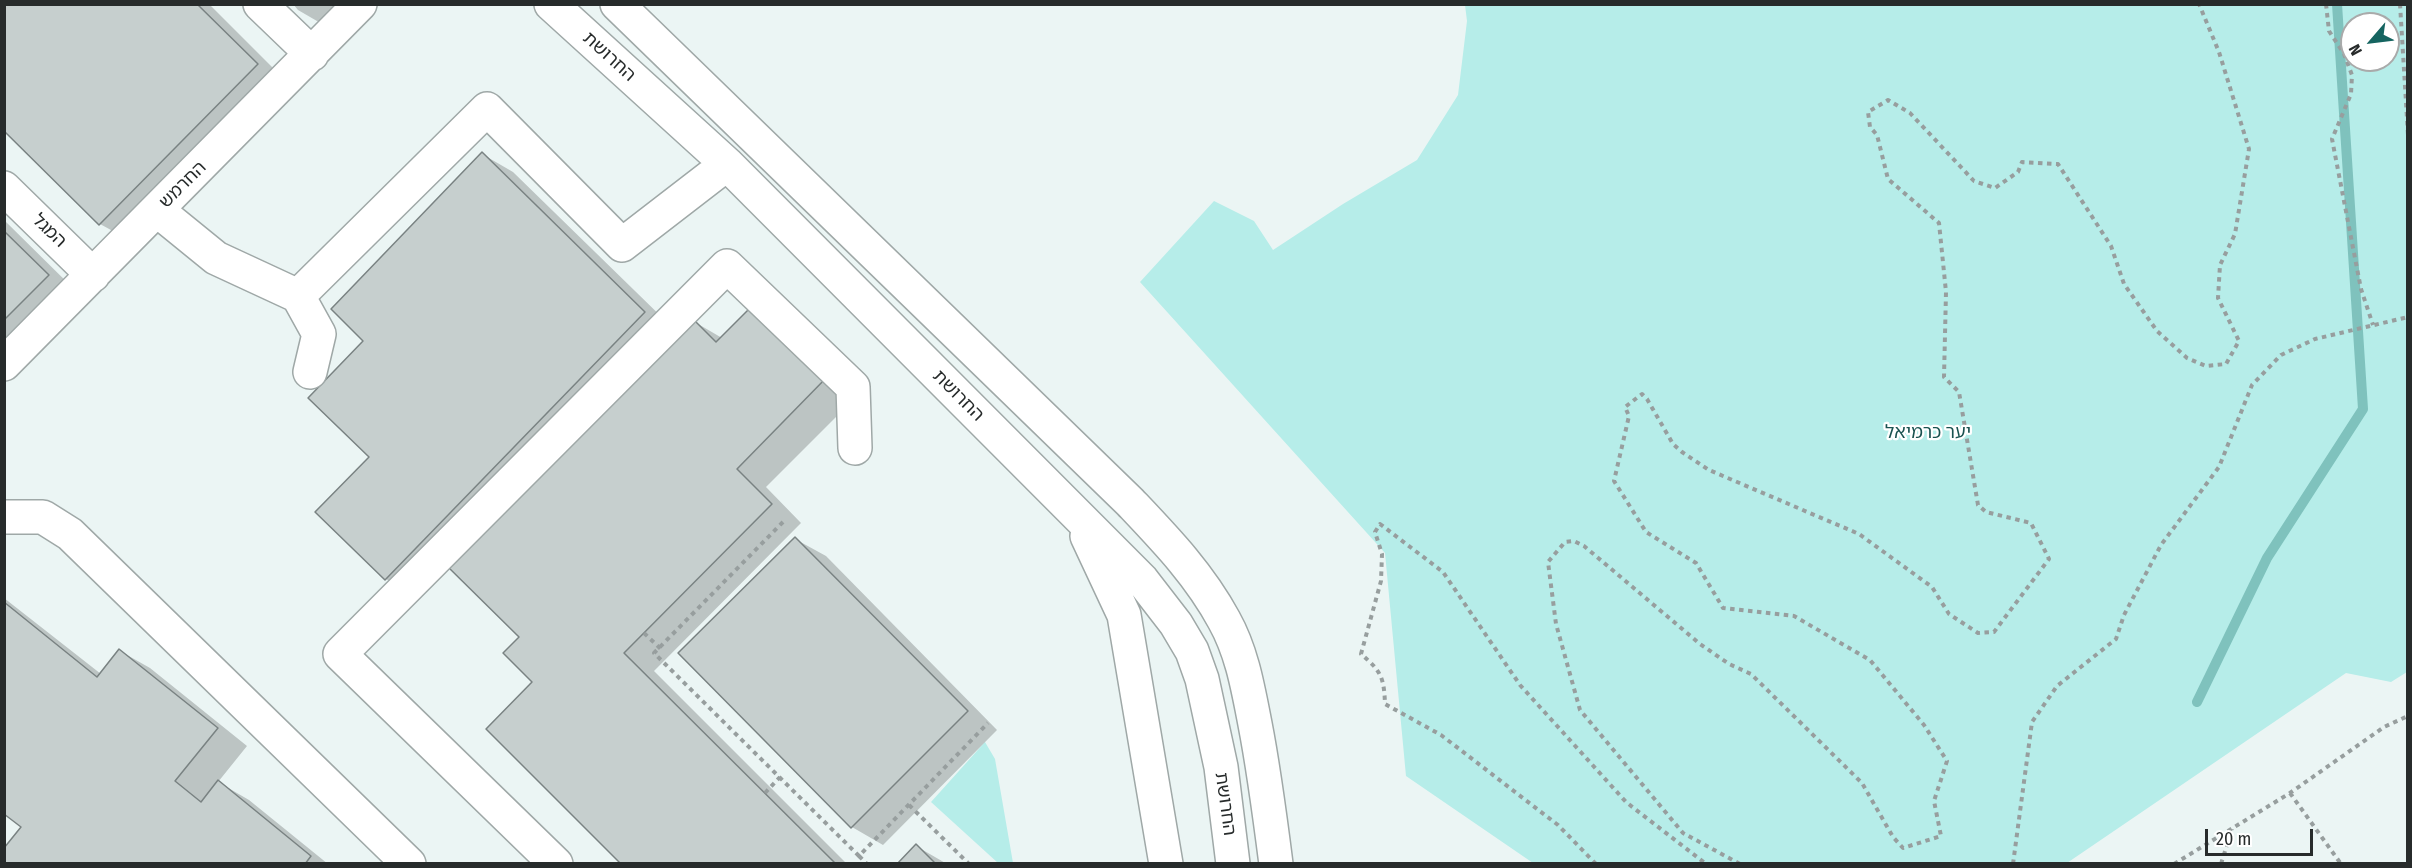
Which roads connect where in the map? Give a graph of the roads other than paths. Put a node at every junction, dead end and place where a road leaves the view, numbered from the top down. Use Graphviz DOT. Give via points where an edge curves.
graph roads {
  1 [pos="260,4"];
  2 [pos="360,4"];
  3 [pos="551,4"];
  4 [pos="616,4"];
  5 [pos="632,4"];
  6 [pos="649,36"];
  7 [pos="312,54"];
  8 [pos="727,164"];
  9 [pos="4,188"];
  10 [pos="157,210"];
  11 [pos="93,274"];
  12 [pos="298,296"];
  13 [pos="4,364"];
  14 [pos="310,372"];
  15 [pos="855,448"];
  16 [pos="1078,516"];
  17 [pos="4,517"];
  18 [pos="409,864"];
  19 [pos="556,864"];
  20 [pos="1166,864"];
  21 [pos="1233,864"];
  22 [pos="1276,864"];
  1 -- 7 [label="street"];
  2 -- 7 [label="street, החרמש"];
  3 -- 8 [label="street, החרושת"];
  4 -- 6 [label="street"];
  5 -- 6 [label="street"];
  6 -- 22 [label="street" via="1123,495 1188,564 1238,649 1266,780"];
  7 -- 10 [label="street, החרמש"];
  8 -- 12 [label="street" via="622,245 488,109"];
  8 -- 16 [label="street, החרושת"];
  9 -- 11 [label="street, המגל"];
  10 -- 11 [label="street, החרמש"];
  10 -- 12 [label="street" via="216,258"];
  11 -- 13 [label="street, החרמש"];
  12 -- 14 [label="street" via="319,334"];
  15 -- 19 [label="street" via="854,387 728,266 340,654"];
  16 -- 20 [label="street" via="1124,615"];
  16 -- 21 [label="street, החרושת" via="1142,580 1192,651 1221,766"];
  17 -- 18 [label="street" via="43,517 70,534"];
}
